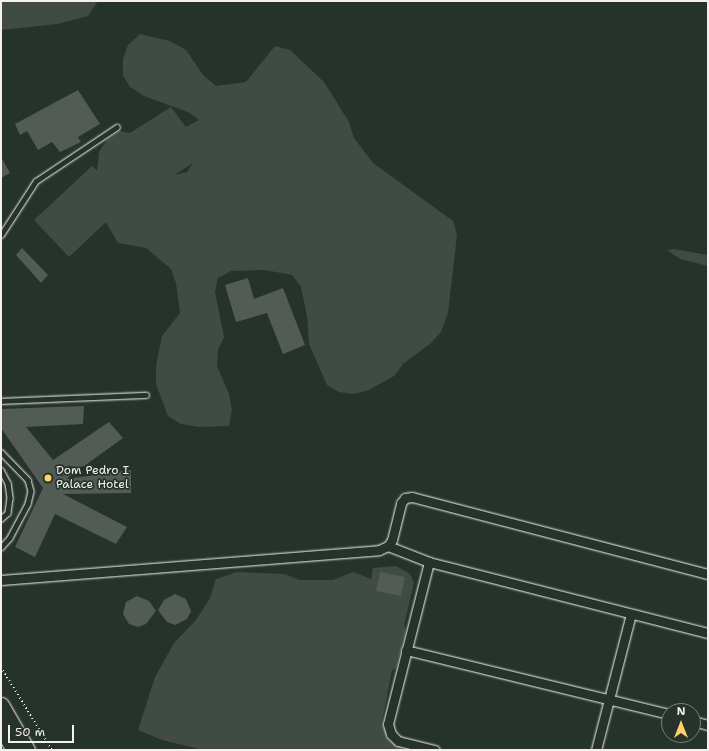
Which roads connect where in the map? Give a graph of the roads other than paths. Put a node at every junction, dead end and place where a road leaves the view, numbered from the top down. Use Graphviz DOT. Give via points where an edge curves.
graph roads {
  1 [pos="117,127"];
  2 [pos="1,235"];
  3 [pos="146,395"];
  4 [pos="1,402"];
  5 [pos="1,452"];
  6 [pos="1,470"];
  7 [pos="1,519"];
  8 [pos="388,546"];
  9 [pos="1,548"];
  10 [pos="429,562"];
  11 [pos="708,574"];
  12 [pos="1,580"];
  13 [pos="631,614"];
  14 [pos="708,632"];
  15 [pos="406,650"];
  16 [pos="609,700"];
  17 [pos="1,705"];
  18 [pos="661,712"];
  19 [pos="1,728"];
  20 [pos="14,750"];
  21 [pos="27,750"];
  22 [pos="435,750"];
  23 [pos="596,750"];
  1 -- 2 [label="lane" via="36,181"];
  3 -- 4 [label="lane"];
  5 -- 9 [label="lane" via="28,480 31,492 28,504 10,538"];
  6 -- 7 [label="lane" via="8,483 10,498 8,512"];
  8 -- 10 [label="street"];
  8 -- 11 [label="street" via="392,540 401,503 405,498 412,498"];
  8 -- 12 [label="street" via="368,551"];
  10 -- 13 [label="street"];
  10 -- 15 [label="street"];
  13 -- 14 [label="street"];
  13 -- 16 [label="street"];
  15 -- 16 [label="street"];
  15 -- 22 [label="street" via="389,719 389,729 398,741"];
  16 -- 18 [label="street"];
  16 -- 23 [label="street"];
  17 -- 21 [label="main road"];
  19 -- 20 [label="main road"];
}
